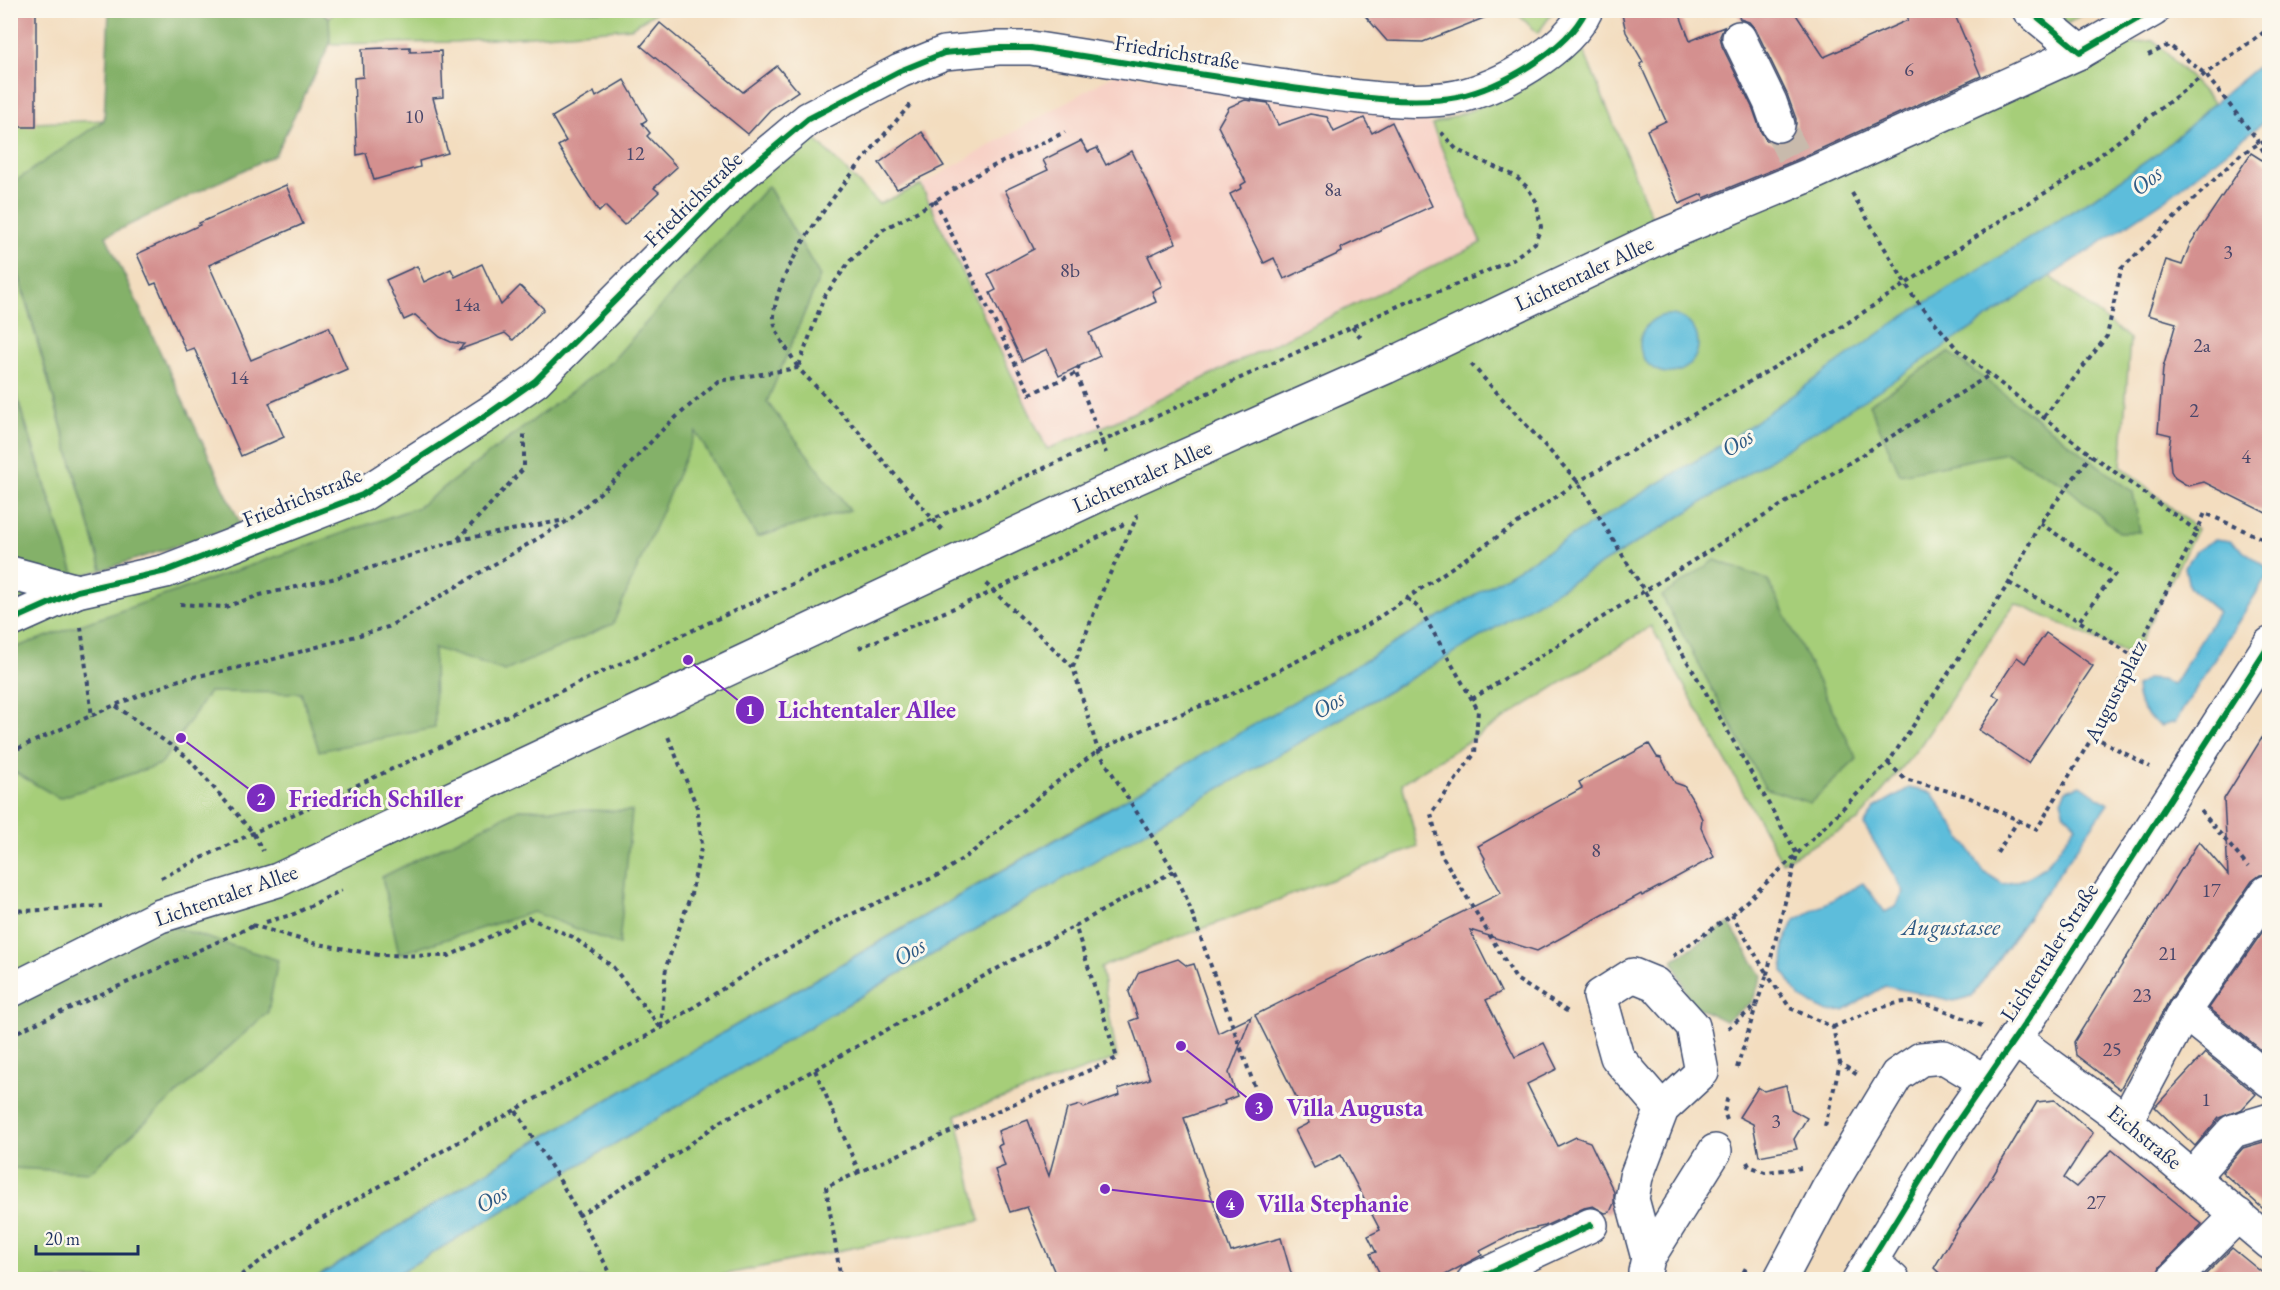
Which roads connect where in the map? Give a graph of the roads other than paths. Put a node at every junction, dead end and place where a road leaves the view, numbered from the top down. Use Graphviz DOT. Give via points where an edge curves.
graph roads {
  1 [pos="1586,10"];
  2 [pos="2029,10"];
  3 [pos="2153,10"];
  4 [pos="1739,38"];
  5 [pos="2080,52"];
  6 [pos="1778,124"];
  7 [pos="10,573"];
  8 [pos="77,591"];
  9 [pos="10,621"];
  10 [pos="2270,644"];
  11 [pos="2266,890"];
  12 [pos="10,991"];
  13 [pos="2184,1012"];
  14 [pos="2001,1034"];
  15 [pos="1984,1081"];
  16 [pos="2270,1082"];
  17 [pos="1662,1109"];
  18 [pos="2270,1120"];
  19 [pos="2126,1121"];
  20 [pos="1730,1146"];
  21 [pos="2193,1176"];
  22 [pos="2238,1215"];
  23 [pos="1591,1225"];
  24 [pos="2270,1243"];
  25 [pos="1647,1269"];
  26 [pos="1874,1273"];
  27 [pos="1474,1280"];
  28 [pos="1780,1280"];
  29 [pos="2173,1280"];
  1 -- 8 [label="street, Friedrichstraße" via="1582,20 1559,44 1502,83 1456,97 1424,100 1356,97 1029,36 998,48 944,53 900,71 808,119 734,181 535,381 362,495 166,571"];
  2 -- 5 [label="street"];
  3 -- 5 [label="street, Lichtentaler Allee"];
  4 -- 6 [label="street"];
  5 -- 12 [label="street, Lichtentaler Allee" via="1802,168 1386,368 1120,485 278,880 160,916"];
  7 -- 8 [label="street"];
  8 -- 9 [label="street, Friedrichstraße"];
  10 -- 14 [label="street, Lichtentaler Straße" via="2033,1012"];
  11 -- 13 [label="street"];
  13 -- 16 [label="street"];
  13 -- 19 [label="street"];
  14 -- 15 [label="street, Lichtentaler Straße"];
  14 -- 19 [label="street, Eichstraße"];
  15 -- 26 [label="street, Lichtentaler Straße" via="1947,1137"];
  15 -- 28 [label="street" via="1944,1058 1921,1059 1897,1075 1828,1189"];
  17 -- 17 [label="street" via="1702,1072 1693,1026 1655,984 1632,975 1600,996 1617,1058"];
  17 -- 25 [label="street" via="1632,1199"];
  18 -- 21 [label="street" via="2233,1131"];
  19 -- 21 [label="street, Eichstraße"];
  20 -- 25 [label="street"];
  21 -- 22 [label="street, Eichstraße"];
  22 -- 24 [label="street, Eichstraße"];
  22 -- 29 [label="street"];
  23 -- 27 [label="street"];
}
